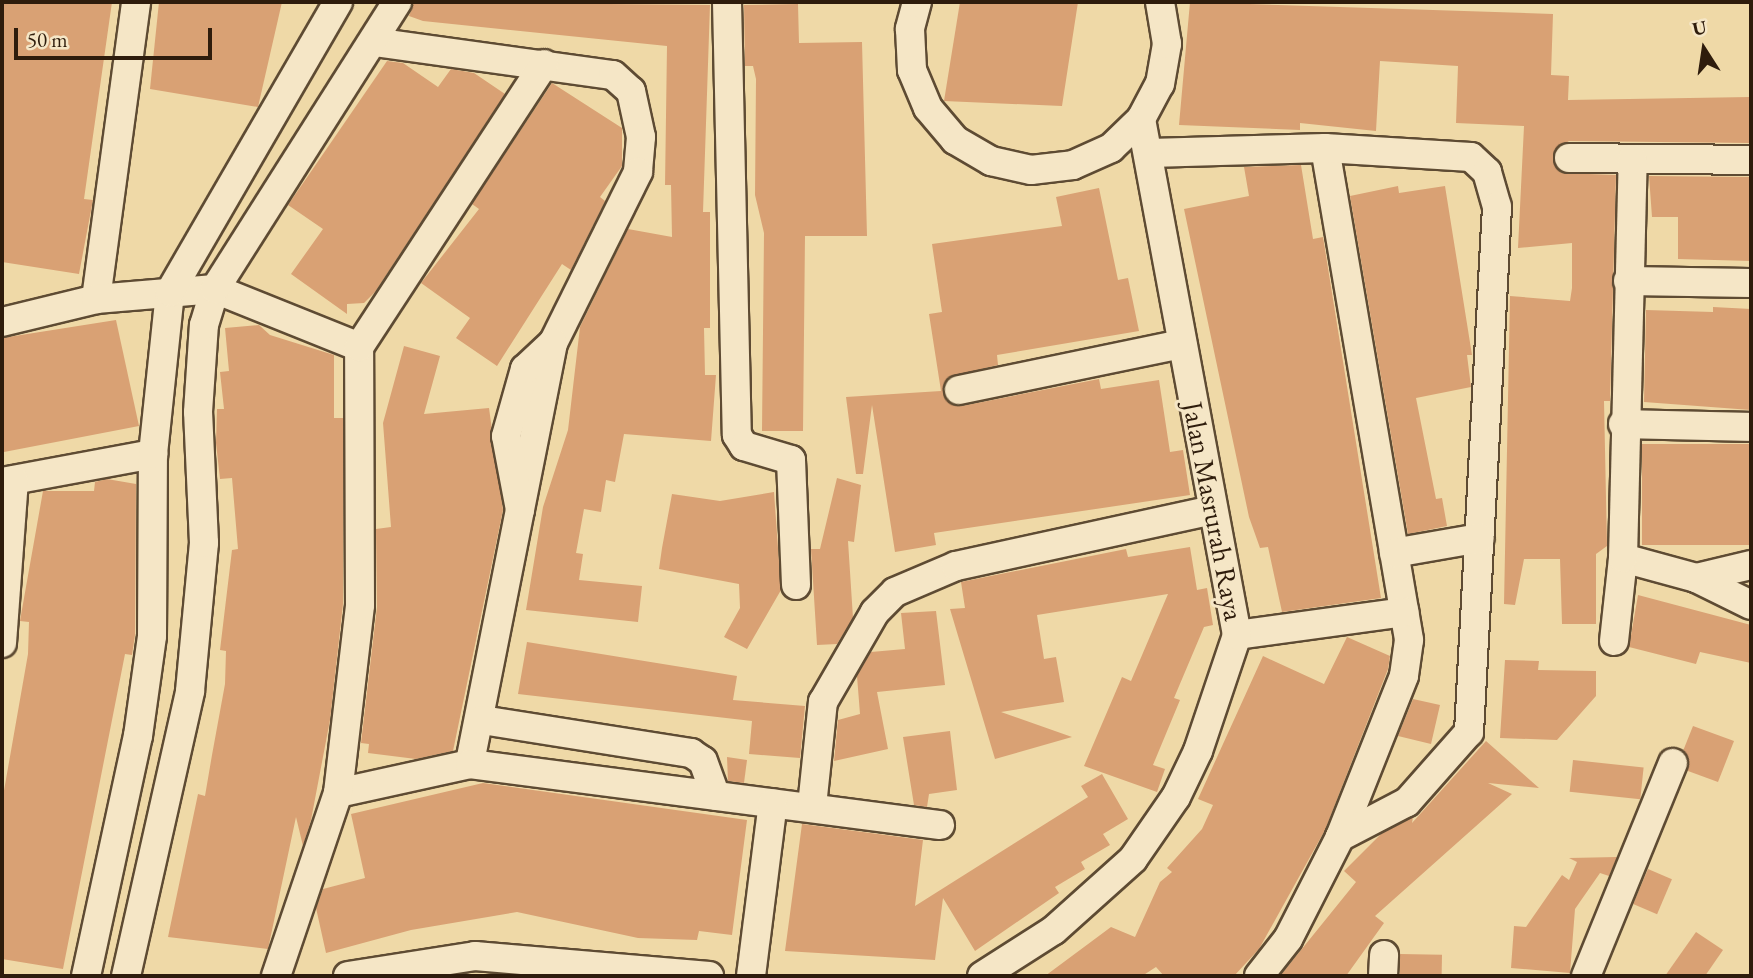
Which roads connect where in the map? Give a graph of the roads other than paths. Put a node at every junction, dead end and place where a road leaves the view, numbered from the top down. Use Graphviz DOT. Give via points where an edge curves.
graph roads {
  1 [pos="136,2"];
  2 [pos="338,2"];
  3 [pos="397,2"];
  4 [pos="727,2"];
  5 [pos="917,2"];
  6 [pos="1160,2"];
  7 [pos="374,42"];
  8 [pos="544,64"];
  9 [pos="1141,119"];
  10 [pos="1325,148"];
  11 [pos="1150,153"];
  12 [pos="1569,158"];
  13 [pos="1633,159"];
  14 [pos="1751,160"];
  15 [pos="1628,281"];
  16 [pos="1751,283"];
  17 [pos="215,289"];
  18 [pos="170,292"];
  19 [pos="96,299"];
  20 [pos="2,322"];
  21 [pos="1182,344"];
  22 [pos="359,348"];
  23 [pos="959,390"];
  24 [pos="1623,424"];
  25 [pos="1751,427"];
  26 [pos="152,454"];
  27 [pos="8,481"];
  28 [pos="1213,510"];
  29 [pos="1480,538"];
  30 [pos="1394,553"];
  31 [pos="1623,558"];
  32 [pos="1751,565"];
  33 [pos="1696,578"];
  34 [pos="796,585"];
  35 [pos="1751,605"];
  36 [pos="1405,612"];
  37 [pos="1237,635"];
  38 [pos="1614,640"];
  39 [pos="2,643"];
  40 [pos="482,720"];
  41 [pos="1673,763"];
  42 [pos="470,764"];
  43 [pos="338,793"];
  44 [pos="716,796"];
  45 [pos="774,803"];
  46 [pos="812,806"];
  47 [pos="940,825"];
  48 [pos="1340,836"];
  49 [pos="86,976"];
  50 [pos="126,976"];
  51 [pos="276,976"];
  52 [pos="348,976"];
  53 [pos="709,976"];
  54 [pos="751,976"];
  55 [pos="982,976"];
  56 [pos="1259,976"];
  57 [pos="1586,976"];
  1 -- 19 [label="street"];
  2 -- 18 [label="street"];
  3 -- 7 [label="street"];
  4 -- 34 [label="street" via="737,435 744,446 791,460"];
  5 -- 9 [label="street" via="910,29 912,70 928,108 955,140 991,161 1031,170 1073,165 1111,148"];
  6 -- 9 [label="street" via="1167,44 1160,84"];
  7 -- 8 [label="street"];
  7 -- 17 [label="street"];
  8 -- 22 [label="street"];
  8 -- 40 [label="street" via="625,81 641,137 638,172 553,344 522,377 506,436 522,517"];
  9 -- 11 [label="street, Jalan Masrurah Raya"];
  10 -- 11 [label="street"];
  10 -- 29 [label="street" via="1471,157 1492,181 1497,207"];
  10 -- 30 [label="street"];
  11 -- 21 [label="street, Jalan Masrurah Raya"];
  12 -- 13 [label="street"];
  13 -- 14 [label="street"];
  13 -- 15 [label="street"];
  15 -- 16 [label="street"];
  15 -- 24 [label="street"];
  17 -- 18 [label="street"];
  17 -- 22 [label="street"];
  17 -- 50 [label="street" via="199,363 204,543 190,691"];
  18 -- 19 [label="street"];
  18 -- 26 [label="street"];
  19 -- 20 [label="street"];
  21 -- 23 [label="street"];
  21 -- 28 [label="street, Jalan Masrurah Raya"];
  22 -- 43 [label="street" via="360,606"];
  24 -- 25 [label="street"];
  24 -- 31 [label="street"];
  26 -- 27 [label="street"];
  26 -- 49 [label="street" via="152,636 138,736"];
  27 -- 39 [label="street"];
  28 -- 37 [label="street, Jalan Masrurah Raya"];
  28 -- 46 [label="street" via="956,566 895,592 875,612 823,702"];
  29 -- 30 [label="street"];
  29 -- 48 [label="street" via="1468,732 1407,802"];
  30 -- 36 [label="street"];
  31 -- 33 [label="street"];
  31 -- 38 [label="street"];
  32 -- 33 [label="street"];
  33 -- 35 [label="street"];
  36 -- 37 [label="street"];
  36 -- 48 [label="street" via="1408,663"];
  37 -- 55 [label="street, Jalan Masrurah Raya" via="1192,762 1133,859 1054,930"];
  40 -- 42 [label="street"];
  40 -- 44 [label="street" via="691,753 703,761"];
  41 -- 57 [label="street"];
  42 -- 43 [label="street"];
  42 -- 44 [label="street"];
  43 -- 51 [label="street"];
  44 -- 45 [label="street"];
  45 -- 46 [label="street"];
  45 -- 54 [label="street"];
  46 -- 47 [label="street"];
  48 -- 56 [label="street" via="1288,939"];
  52 -- 53 [label="street" via="487,956"];
}
